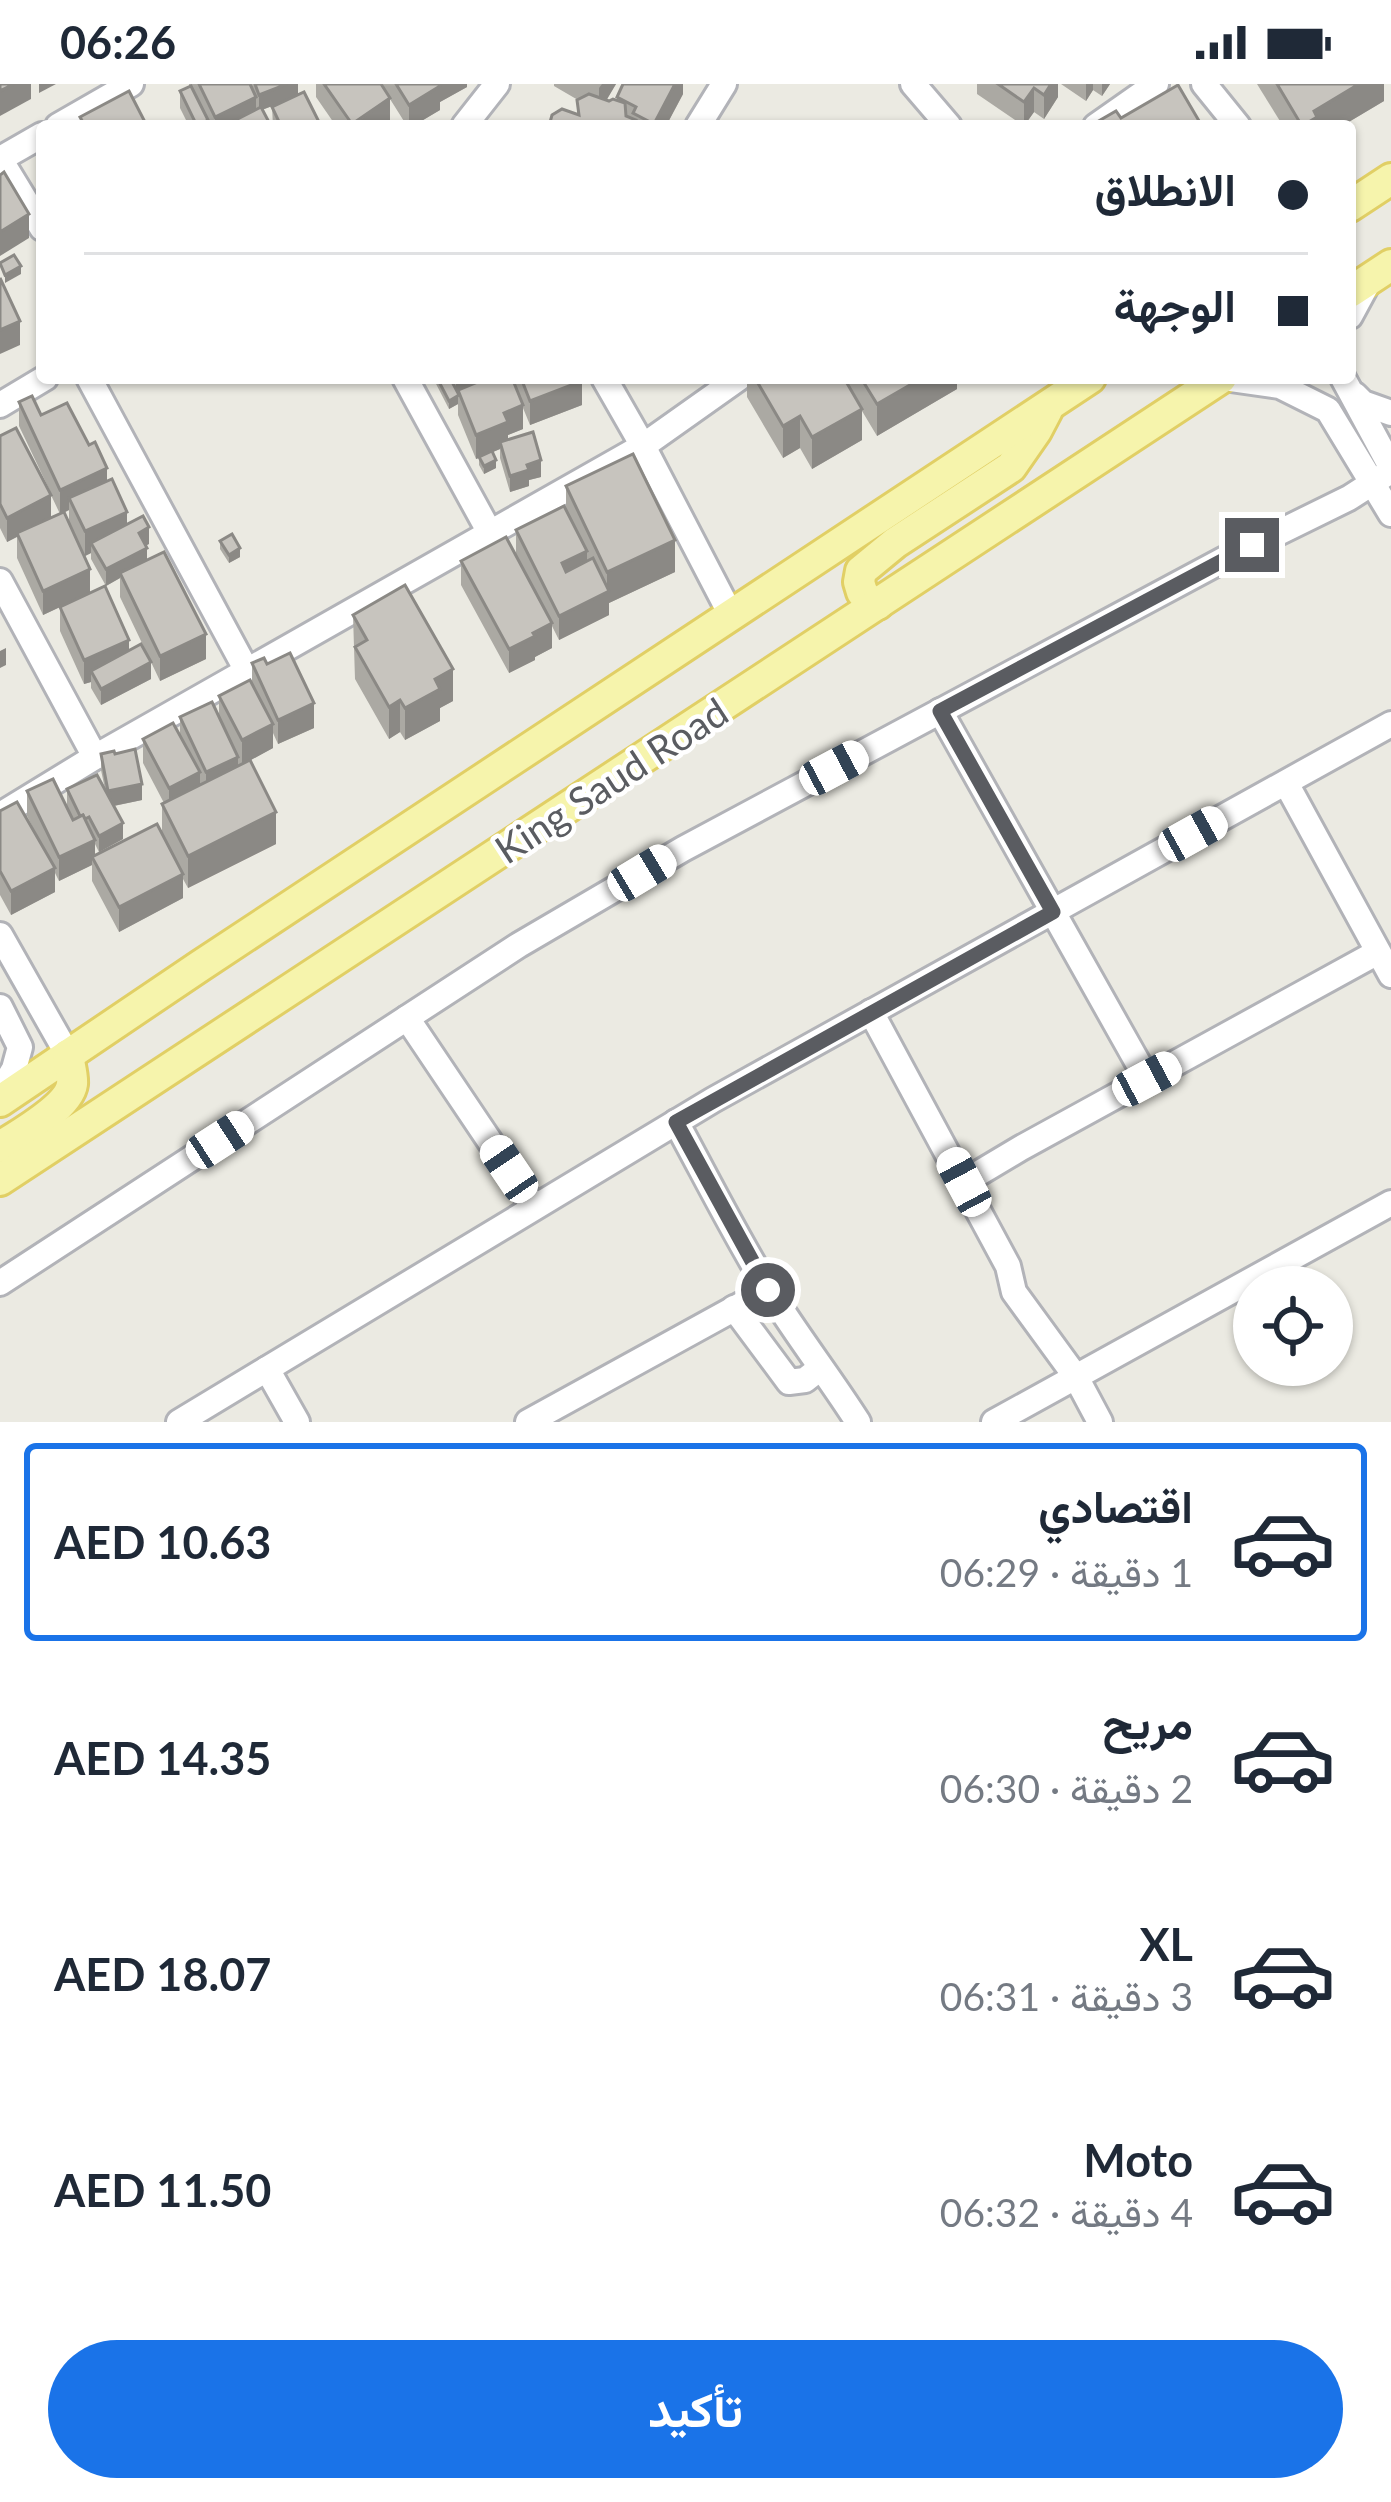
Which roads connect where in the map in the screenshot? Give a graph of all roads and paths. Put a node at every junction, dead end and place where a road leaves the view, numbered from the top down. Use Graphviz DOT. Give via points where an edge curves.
graph roads {
  1 [pos="131,84"];
  2 [pos="497,84"];
  3 [pos="724,84"];
  4 [pos="913,84"];
  5 [pos="1156,84"];
  6 [pos="1204,84"];
  7 [pos="68,120"];
  8 [pos="469,120"];
  9 [pos="702,120"];
  10 [pos="944,120"];
  11 [pos="1105,120"];
  12 [pos="1233,120"];
  13 [pos="36,138"];
  14 [pos="0,159"];
  15 [pos="1391,179"];
  16 [pos="1356,202"];
  17 [pos="36,218"];
  18 [pos="36,383"];
  19 [pos="92,384"];
  20 [pos="409,384"];
  21 [pos="607,384"];
  22 [pos="731,384"];
  23 [pos="1081,384"];
  24 [pos="1213,384"];
  25 [pos="1266,384"];
  26 [pos="1346,384"];
  27 [pos="0,405"];
  28 [pos="1050,405"];
  29 [pos="1328,410"];
  30 [pos="1391,413"];
  31 [pos="643,446"];
  32 [pos="1385,473"];
  33 [pos="1327,509"];
  34 [pos="1391,514"];
  35 [pos="1391,526"];
  36 [pos="490,533"];
  37 [pos="0,581"];
  38 [pos="878,604"];
  39 [pos="731,615"];
  40 [pos="247,671"];
  41 [pos="940,711"];
  42 [pos="1391,724"];
  43 [pos="95,757"];
  44 [pos="1286,782"];
  45 [pos="0,815"];
  46 [pos="1053,912"];
  47 [pos="0,935"];
  48 [pos="1378,952"];
  49 [pos="1391,975"];
  50 [pos="0,1007"];
  51 [pos="871,1012"];
  52 [pos="406,1018"];
  53 [pos="68,1055"];
  54 [pos="1147,1079"];
  55 [pos="0,1097"];
  56 [pos="676,1122"];
  57 [pos="0,1147"];
  58 [pos="0,1180"];
  59 [pos="964,1182"];
  60 [pos="1391,1203"];
  61 [pos="535,1207"];
  62 [pos="0,1283"];
  63 [pos="768,1290"];
  64 [pos="734,1308"];
  65 [pos="267,1369"];
  66 [pos="819,1369"];
  67 [pos="1076,1377"];
  68 [pos="179,1422"];
  69 [pos="297,1422"];
  70 [pos="528,1422"];
  71 [pos="858,1422"];
  72 [pos="994,1422"];
  73 [pos="1100,1422"];
  1 -- 7 [label="street"];
  2 -- 8 [label="street"];
  3 -- 9 [label="street"];
  4 -- 10 [label="street"];
  5 -- 11 [label="street"];
  6 -- 12 [label="street"];
  13 -- 14 [label="street"];
  14 -- 17 [label="street"];
  15 -- 16 [label="main road"];
  18 -- 27 [label="street"];
  19 -- 40 [label="street"];
  20 -- 36 [label="street"];
  21 -- 31 [label="street"];
  22 -- 31 [label="street"];
  23 -- 28 [label="main road, King Saud Road"];
  24 -- 38 [label="main road, King Saud Road"];
  25 -- 29 [label="street"];
  26 -- 29 [label="street"];
  26 -- 30 [label="street" via="1363,403"];
  26 -- 32 [label="street"];
  28 -- 38 [label="main road" via="1011,467 861,571 862,592"];
  28 -- 39 [label="main road, King Saud Road"];
  29 -- 32 [label="street"];
  31 -- 36 [label="street"];
  31 -- 39 [label="street"];
  32 -- 33 [label="street"];
  32 -- 34 [label="street"];
  33 -- 35 [label="street"];
  33 -- 41 [label="street"];
  36 -- 40 [label="street"];
  37 -- 43 [label="street"];
  38 -- 58 [label="main road, King Saud Road"];
  39 -- 53 [label="main road, King Saud Road"];
  40 -- 43 [label="street"];
  41 -- 46 [label="street"];
  41 -- 52 [label="street" via="682,849"];
  42 -- 44 [label="street"];
  43 -- 45 [label="street"];
  44 -- 46 [label="street"];
  44 -- 48 [label="street"];
  46 -- 51 [label="street"];
  46 -- 54 [label="street"];
  47 -- 53 [label="street"];
  48 -- 49 [label="street"];
  48 -- 54 [label="street"];
  50 -- 55 [label="street" via="20,1046"];
  51 -- 56 [label="street"];
  51 -- 59 [label="street"];
  52 -- 61 [label="street"];
  52 -- 62 [label="street"];
  53 -- 55 [label="main road, King Saud Road"];
  53 -- 57 [label="main road" via="65,1099"];
  54 -- 59 [label="street"];
  56 -- 61 [label="street"];
  56 -- 63 [label="street"];
  59 -- 67 [label="street" via="1014,1292"];
  60 -- 67 [label="street"];
  61 -- 65 [label="street"];
  63 -- 64 [label="street"];
  63 -- 66 [label="street"];
  64 -- 66 [label="street" via="790,1382"];
  64 -- 70 [label="street"];
  65 -- 68 [label="street"];
  65 -- 69 [label="street"];
  66 -- 71 [label="street"];
  67 -- 72 [label="street"];
  67 -- 73 [label="street"];
}
